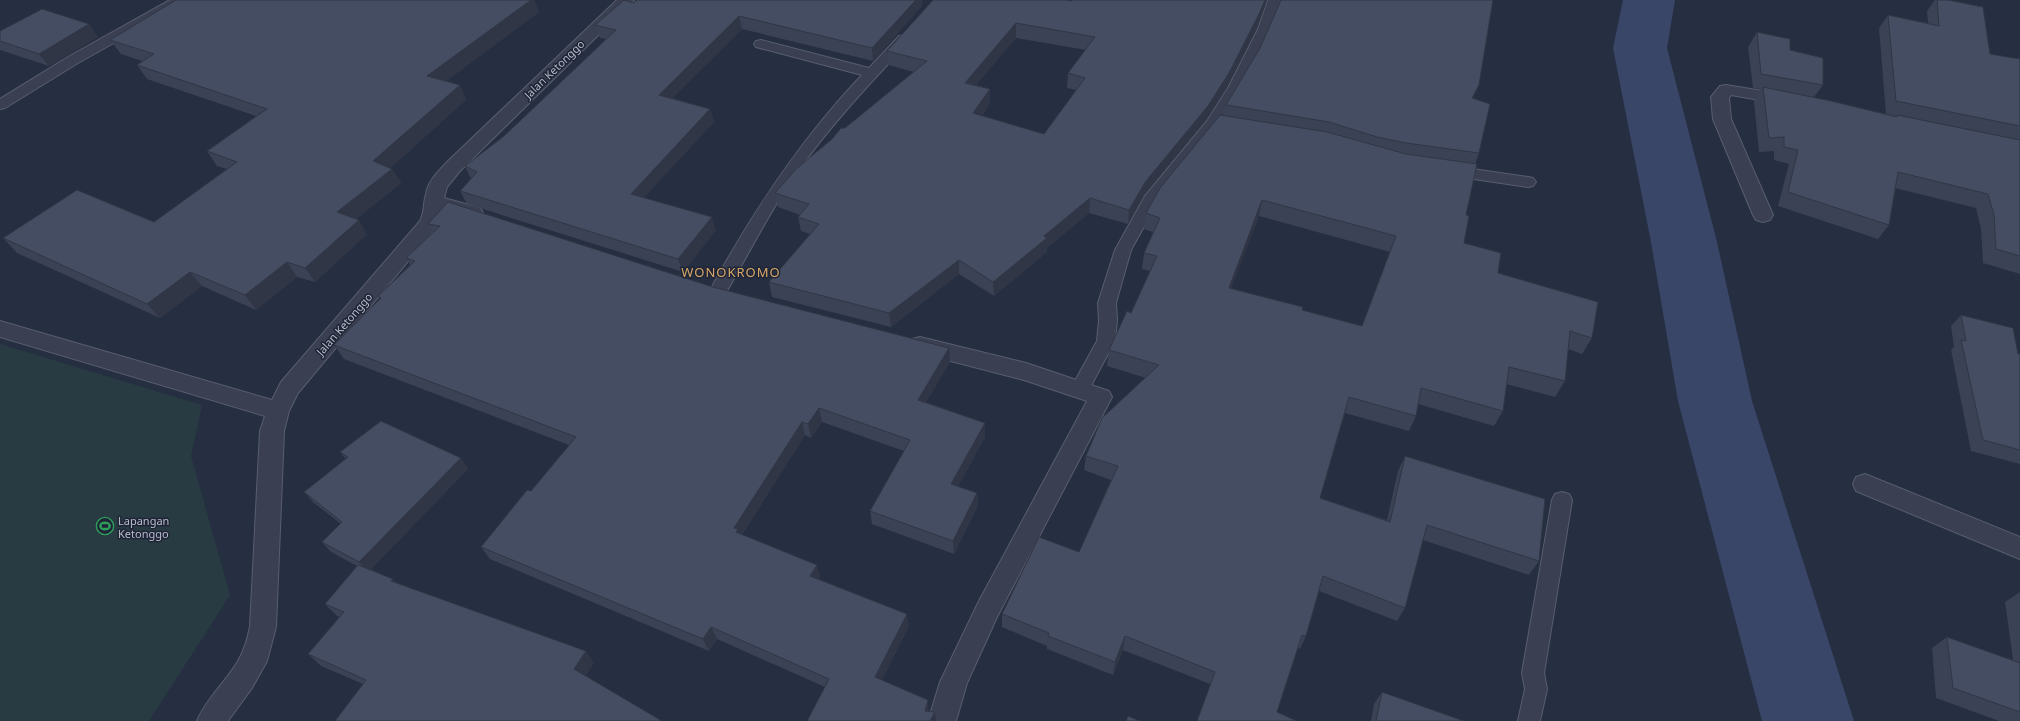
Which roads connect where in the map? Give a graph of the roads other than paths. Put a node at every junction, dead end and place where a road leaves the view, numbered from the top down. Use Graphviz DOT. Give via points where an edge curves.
graph roads {
  1 [pos="180,0"];
  2 [pos="626,0"];
  3 [pos="1275,0"];
  4 [pos="913,29"];
  5 [pos="761,44"];
  6 [pos="872,72"];
  7 [pos="1808,104"];
  8 [pos="0,105"];
  9 [pos="1438,169"];
  10 [pos="1528,182"];
  11 [pos="434,201"];
  12 [pos="1763,215"];
  13 [pos="490,217"];
  14 [pos="710,289"];
  15 [pos="740,298"];
  16 [pos="0,329"];
  17 [pos="904,341"];
  18 [pos="1080,390"];
  19 [pos="278,411"];
  20 [pos="1865,484"];
  21 [pos="1562,500"];
  22 [pos="2020,548"];
  23 [pos="211,721"];
  24 [pos="942,721"];
  25 [pos="1529,721"];
  1 -- 8 [label="lane" via="73,60"];
  2 -- 11 [label="street, Jalan Ketonggo" via="453,167 438,185"];
  3 -- 18 [label="lane" via="1265,29 1235,88 1220,125 1151,200 1124,250 1107,303 1106,340"];
  4 -- 6 [label="lane"];
  5 -- 6 [label="lane"];
  6 -- 14 [label="lane" via="798,160"];
  7 -- 12 [label="street" via="1731,90 1726,90 1720,97 1722,119"];
  9 -- 10 [label="lane"];
  11 -- 13 [label="street"];
  11 -- 19 [label="street, Jalan Ketonggo" via="434,212 428,224 294,382"];
  14 -- 15 [label="street"];
  16 -- 19 [label="street"];
  17 -- 18 [label="street" via="1026,372"];
  18 -- 24 [label="street" via="1100,397 988,609 954,682"];
  19 -- 23 [label="street, Jalan Ketonggo" via="272,431 270,454 263,627 257,652 242,679"];
  20 -- 22 [label="street"];
  21 -- 25 [label="lane" via="1533,673 1535,701"];
}
